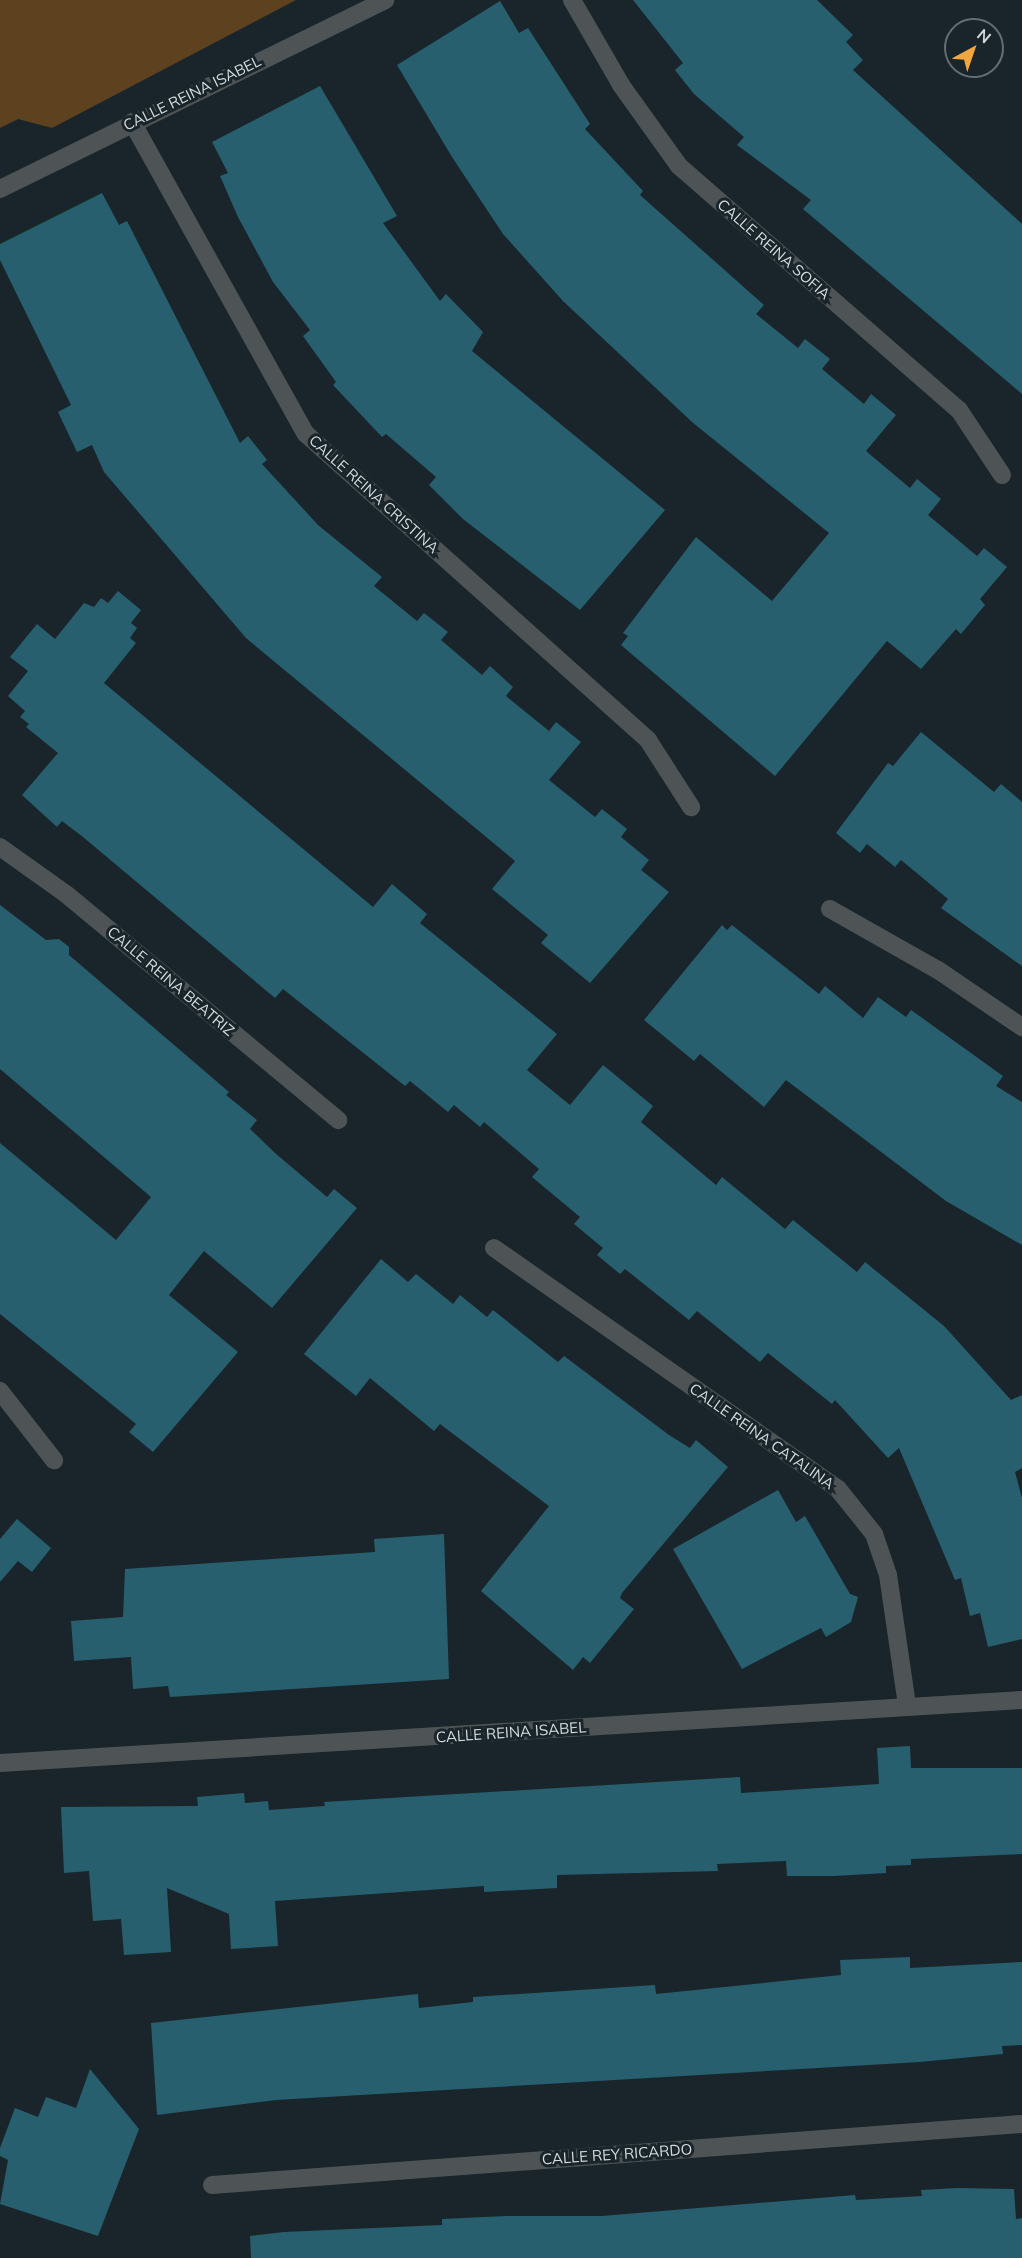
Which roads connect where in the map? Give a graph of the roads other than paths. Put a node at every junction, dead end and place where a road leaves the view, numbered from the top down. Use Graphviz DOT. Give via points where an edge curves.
graph roads {
  1 [pos="385,0"];
  2 [pos="572,0"];
  3 [pos="132,122"];
  4 [pos="0,189"];
  5 [pos="1002,475"];
  6 [pos="691,807"];
  7 [pos="0,847"];
  8 [pos="830,909"];
  9 [pos="1022,1027"];
  10 [pos="338,1120"];
  11 [pos="494,1248"];
  12 [pos="0,1391"];
  13 [pos="54,1460"];
  14 [pos="1022,1700"];
  15 [pos="908,1706"];
  16 [pos="0,1763"];
  17 [pos="1022,2124"];
  18 [pos="212,2185"];
  1 -- 3 [label="street, CALLE REINA ISABEL"];
  2 -- 5 [label="street, CALLE REINA SOFIA" via="621,85 679,166 959,410"];
  3 -- 4 [label="street, CALLE REINA ISABEL"];
  3 -- 6 [label="street, CALLE REINA CRISTINA" via="306,434 648,740"];
  7 -- 10 [label="street, CALLE REINA BEATRIZ" via="66,894"];
  8 -- 9 [label="street" via="938,970"];
  11 -- 15 [label="street, CALLE REINA CATALINA" via="838,1489 874,1534 888,1575"];
  12 -- 13 [label="street"];
  14 -- 15 [label="street, CALLE REINA ISABEL"];
  15 -- 16 [label="street, CALLE REINA ISABEL"];
  17 -- 18 [label="street, CALLE REY RICARDO"];
}
